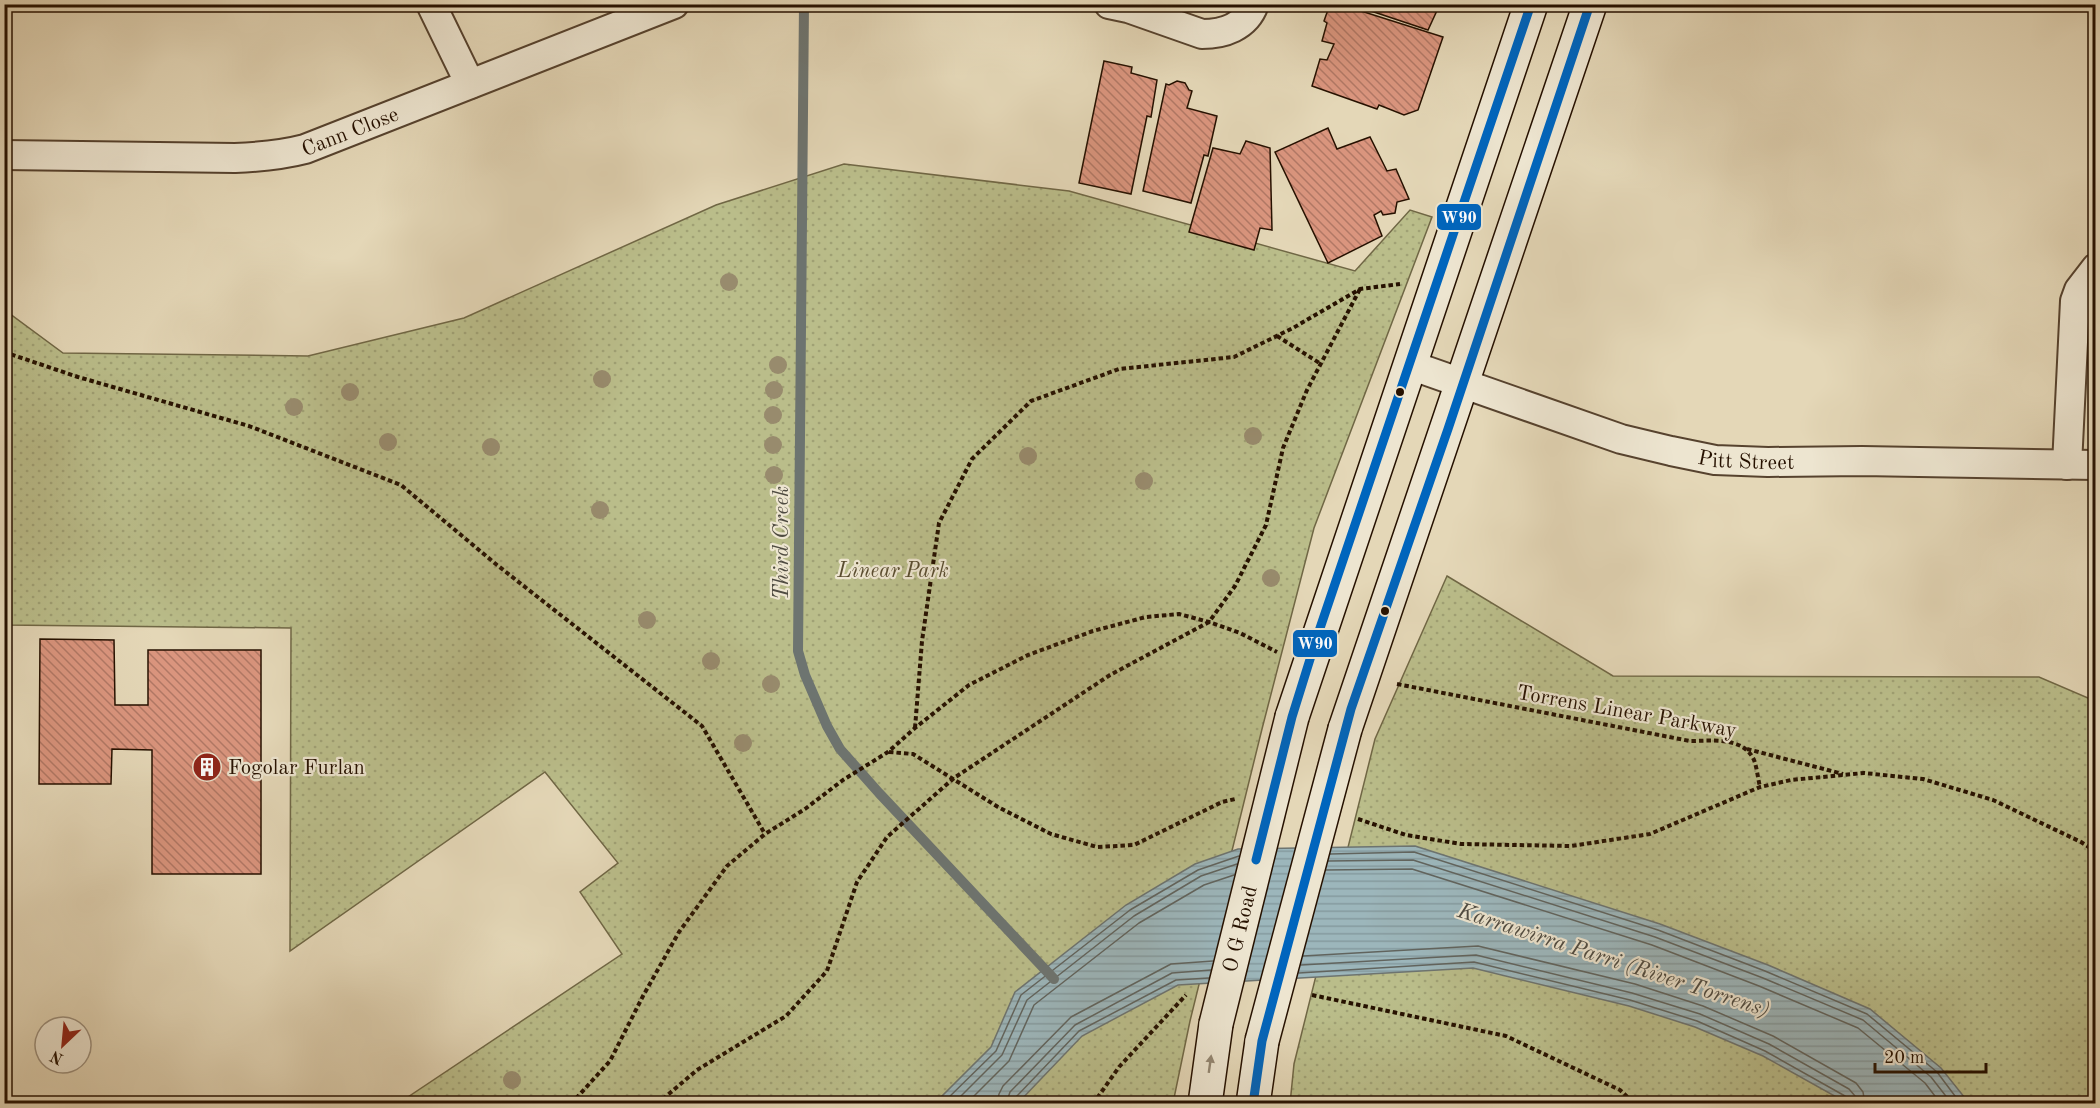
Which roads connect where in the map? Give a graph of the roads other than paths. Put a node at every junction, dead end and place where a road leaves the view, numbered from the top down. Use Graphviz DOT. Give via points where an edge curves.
graph roads {
  1 [pos="431,4"];
  2 [pos="674,4"];
  3 [pos="1109,4"];
  4 [pos="1254,4"];
  5 [pos="1531,4"];
  6 [pos="1590,4"];
  7 [pos="470,84"];
  8 [pos="4,155"];
  9 [pos="2096,268"];
  10 [pos="1410,365"];
  11 [pos="1463,384"];
  12 [pos="2067,465"];
  13 [pos="2096,465"];
  14 [pos="1205,1104"];
  15 [pos="1253,1104"];
  1 -- 7 [label="street"];
  2 -- 7 [label="street, Cann Close"];
  3 -- 4 [label="street" via="1208,34 1226,32 1240,24"];
  5 -- 10 [label="main road, O G Road"];
  6 -- 11 [label="main road"];
  7 -- 8 [label="street, Cann Close" via="306,149 267,157"];
  9 -- 12 [label="street" via="2074,301"];
  10 -- 11 [label="street, Pitt Street"];
  14 -- 10 [label="main road, O G Road, one-way, bridge" via="1216,1024 1292,717"];
  11 -- 12 [label="street, Pitt Street" via="1621,439 1715,460"];
  11 -- 15 [label="main road, bridge" via="1345,729 1262,1041"];
  12 -- 13 [label="street, Pitt Street"];
}
